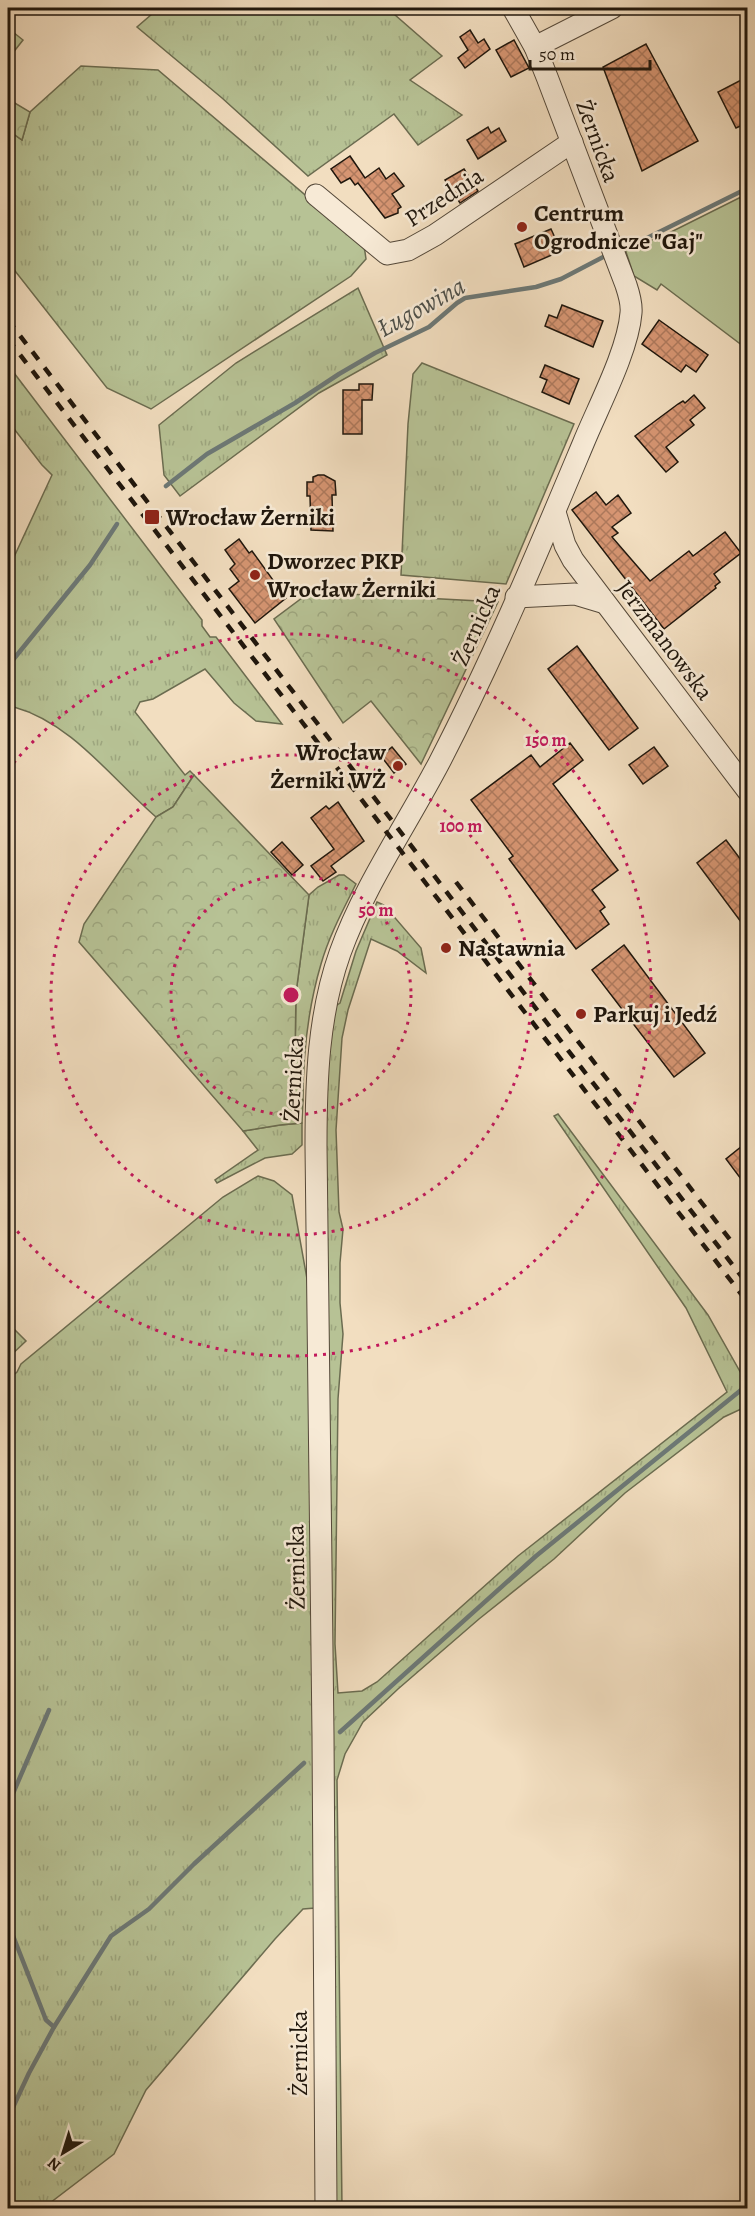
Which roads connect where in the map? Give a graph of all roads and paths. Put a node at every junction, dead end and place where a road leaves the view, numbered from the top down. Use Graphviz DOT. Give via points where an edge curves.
graph roads {
  1 [pos="513,8"];
  2 [pos="612,8"];
  3 [pos="535,47"];
  4 [pos="572,142"];
  5 [pos="316,195"];
  6 [pos="555,512"];
  7 [pos="516,597"];
  8 [pos="604,603"];
  9 [pos="747,791"];
  10 [pos="326,2208"];
  1 -- 3 [label="street, Żernicka"];
  2 -- 3 [label="street"];
  3 -- 4 [label="street, Żernicka"];
  4 -- 5 [label="street, Przednia" via="408,250 387,254"];
  4 -- 6 [label="street, Żernicka" via="631,304 623,348"];
  6 -- 7 [label="street, Żernicka"];
  6 -- 8 [label="street, Jerzmanowska" via="568,553"];
  7 -- 8 [label="street" via="575,594"];
  7 -- 10 [label="street, Żernicka" via="440,762 354,919 331,983 321,1035 316,1146"];
  8 -- 9 [label="street, Jerzmanowska"];
}
